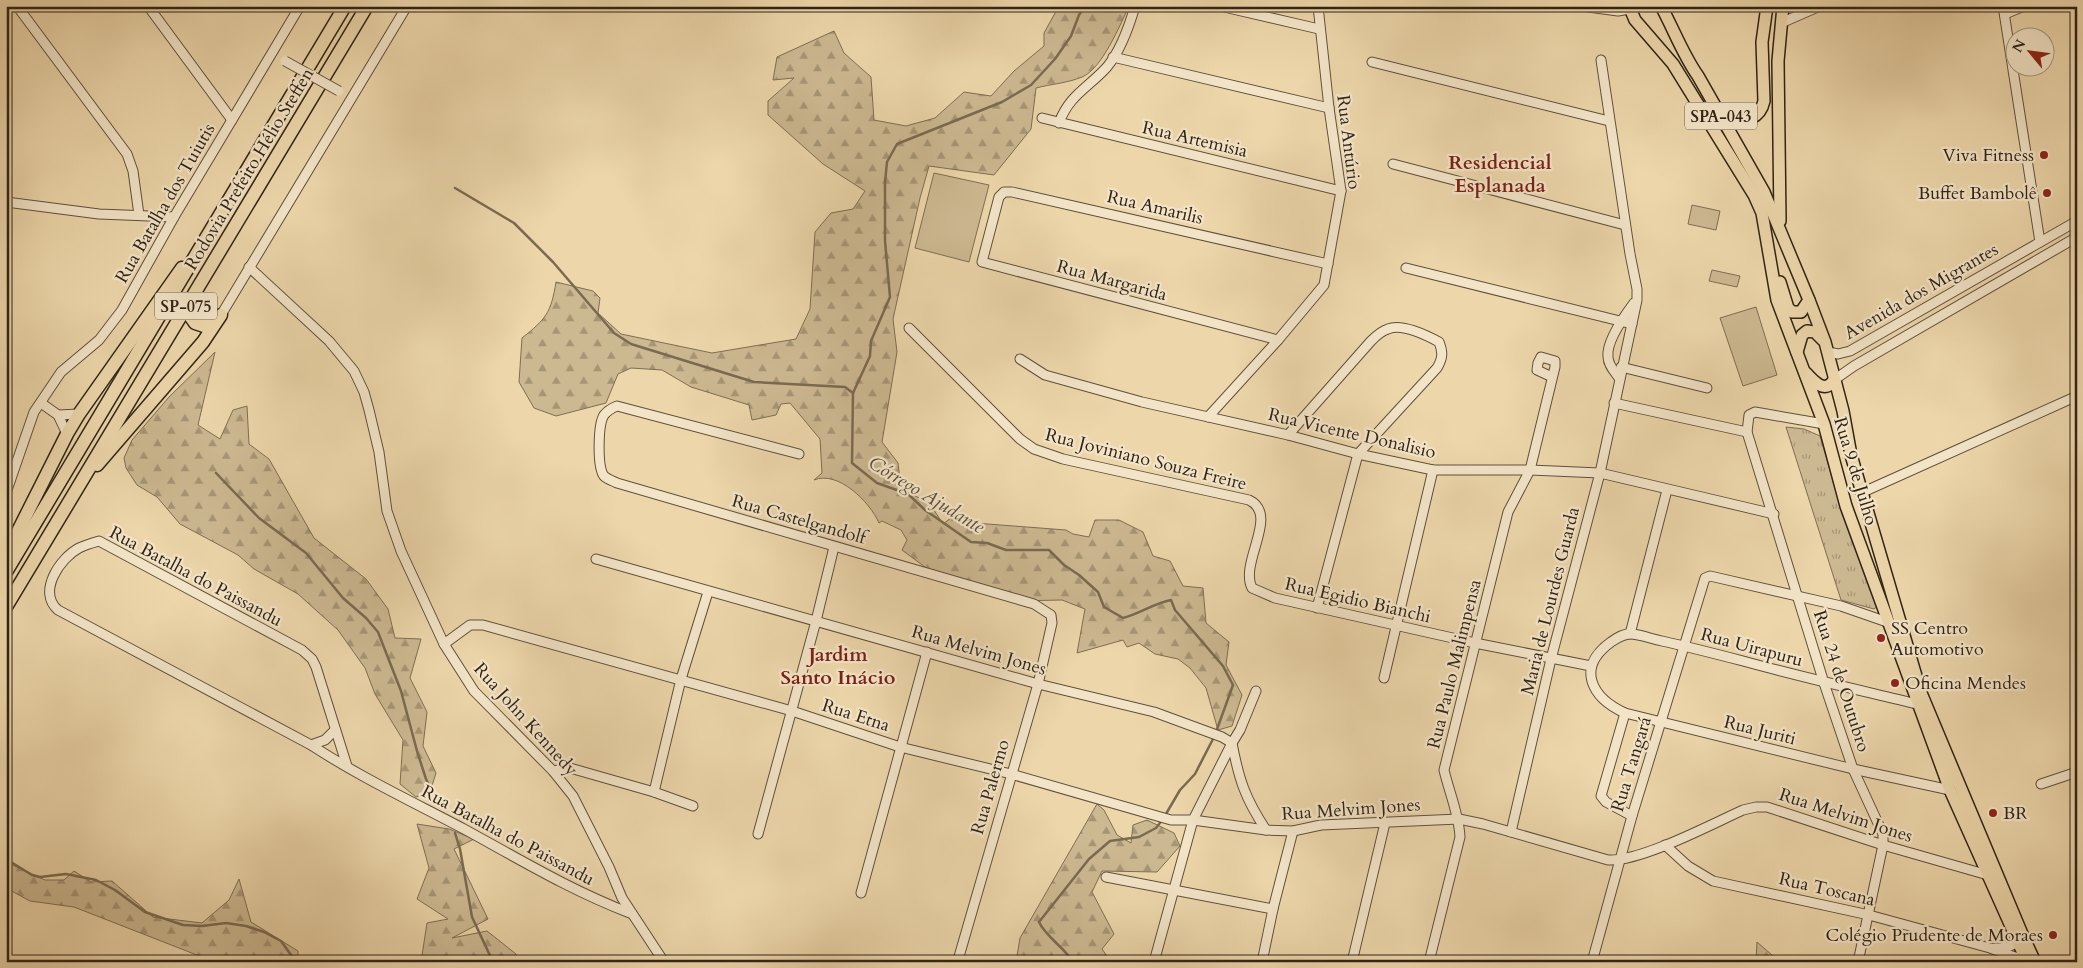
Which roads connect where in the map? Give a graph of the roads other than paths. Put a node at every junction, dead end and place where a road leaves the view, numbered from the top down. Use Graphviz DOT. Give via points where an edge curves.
graph roads {
  1 [pos="17,6"];
  2 [pos="148,6"];
  3 [pos="300,6"];
  4 [pos="345,6"];
  5 [pos="367,6"];
  6 [pos="407,6"];
  7 [pos="1135,6"];
  8 [pos="1220,6"];
  9 [pos="1318,6"];
  10 [pos="1582,6"];
  11 [pos="1661,6"];
  12 [pos="1767,6"];
  13 [pos="1783,6"];
  14 [pos="1820,6"];
  15 [pos="2024,6"];
  16 [pos="1633,7"];
  17 [pos="2004,10"];
  18 [pos="1781,23"];
  19 [pos="1319,29"];
  20 [pos="271,53"];
  21 [pos="1113,57"];
  22 [pos="1601,60"];
  23 [pos="1372,62"];
  24 [pos="1698,76"];
  25 [pos="352,98"];
  26 [pos="1329,108"];
  27 [pos="1042,118"];
  28 [pos="232,120"];
  29 [pos="1609,120"];
  30 [pos="1059,123"];
  31 [pos="1393,164"];
  32 [pos="1341,191"];
  33 [pos="6,202"];
  34 [pos="1762,213"];
  35 [pos="139,215"];
  36 [pos="174,217"];
  37 [pos="992,219"];
  38 [pos="2077,221"];
  39 [pos="1625,225"];
  40 [pos="1780,228"];
  41 [pos="210,233"];
  42 [pos="2077,237"];
  43 [pos="2040,242"];
  44 [pos="2029,248"];
  45 [pos="1328,264"];
  46 [pos="249,267"];
  47 [pos="1406,268"];
  48 [pos="1982,292"];
  49 [pos="194,293"];
  50 [pos="1637,300"];
  51 [pos="1809,300"];
  52 [pos="221,316"];
  53 [pos="1621,321"];
  54 [pos="1632,324"];
  55 [pos="909,328"];
  56 [pos="1278,340"];
  57 [pos="1826,347"];
  58 [pos="1797,352"];
  59 [pos="1020,359"];
  60 [pos="1621,367"];
  61 [pos="1803,370"];
  62 [pos="1552,377"];
  63 [pos="1619,378"];
  64 [pos="1834,380"];
  65 [pos="1707,388"];
  66 [pos="2077,396"];
  67 [pos="41,403"];
  68 [pos="1614,403"];
  69 [pos="79,414"];
  70 [pos="58,415"];
  71 [pos="1208,417"];
  72 [pos="1824,424"];
  73 [pos="1747,432"];
  74 [pos="67,434"];
  75 [pos="1288,435"];
  76 [pos="1832,451"];
  77 [pos="799,454"];
  78 [pos="1358,454"];
  79 [pos="1433,470"];
  80 [pos="1530,470"];
  81 [pos="1600,472"];
  82 [pos="80,484"];
  83 [pos="1667,490"];
  84 [pos="6,493"];
  85 [pos="1861,493"];
  86 [pos="1774,514"];
  87 [pos="834,547"];
  88 [pos="6,555"];
  89 [pos="596,559"];
  90 [pos="6,572"];
  91 [pos="1248,574"];
  92 [pos="708,592"];
  93 [pos="1798,598"];
  94 [pos="1890,605"];
  95 [pos="6,607"];
  96 [pos="1317,608"];
  97 [pos="1865,613"];
  98 [pos="816,621"];
  99 [pos="1052,623"];
  100 [pos="1890,623"];
  101 [pos="1397,625"];
  102 [pos="1630,634"];
  103 [pos="1475,643"];
  104 [pos="444,644"];
  105 [pos="1684,646"];
  106 [pos="927,652"];
  107 [pos="1550,659"];
  108 [pos="1591,666"];
  109 [pos="1384,678"];
  110 [pos="681,679"];
  111 [pos="1824,683"];
  112 [pos="1038,684"];
  113 [pos="1256,691"];
  114 [pos="1917,704"];
  115 [pos="792,711"];
  116 [pos="1625,713"];
  117 [pos="1660,723"];
  118 [pos="335,730"];
  119 [pos="1232,743"];
  120 [pos="311,745"];
  121 [pos="900,747"];
  122 [pos="347,766"];
  123 [pos="1852,769"];
  124 [pos="553,771"];
  125 [pos="2077,772"];
  126 [pos="1011,774"];
  127 [pos="2041,784"];
  128 [pos="1950,790"];
  129 [pos="654,792"];
  130 [pos="693,806"];
  131 [pos="1632,816"];
  132 [pos="1459,819"];
  133 [pos="1194,820"];
  134 [pos="1385,823"];
  135 [pos="1266,830"];
  136 [pos="1293,831"];
  137 [pos="1511,832"];
  138 [pos="758,834"];
  139 [pos="1665,845"];
  140 [pos="1883,845"];
  141 [pos="1991,860"];
  142 [pos="1619,861"];
  143 [pos="1988,875"];
  144 [pos="1106,877"];
  145 [pos="1173,890"];
  146 [pos="861,893"];
  147 [pos="1273,909"];
  148 [pos="630,913"];
  149 [pos="1870,916"];
  150 [pos="2019,938"];
  151 [pos="1990,948"];
  152 [pos="958,960"];
  153 [pos="2029,961"];
  154 [pos="664,962"];
  155 [pos="1154,962"];
  156 [pos="1262,962"];
  157 [pos="1352,962"];
  158 [pos="1429,962"];
  159 [pos="1592,962"];
  160 [pos="1858,962"];
  1 -- 35 [label="street" via="127,154 133,171"];
  2 -- 28 [label="street"];
  3 -- 20 [label="street, Rua Batalha dos Tuiutis"];
  4 -- 41 [label="highway, Rodovia Prefeito Hélio Steffen / SP-075"];
  5 -- 49 [label="highway, Rodovia Prefeito Hélio Steffen / SP-075"];
  6 -- 25 [label="street"];
  7 -- 21 [label="street"];
  8 -- 19 [label="street"];
  9 -- 19 [label="street, Rua Antúrio"];
  10 -- 16 [label="street" via="1618,11"];
  11 -- 24 [label="main road, Rua 9 de Julho / SPA-043" via="1686,59"];
  12 -- 24 [label="main road" via="1762,42 1764,101 1759,114 1749,120 1730,120"];
  13 -- 18 [label="main road"];
  14 -- 18 [label="street"];
  15 -- 17 [label="street"];
  16 -- 34 [label="main road, Rua 9 de Julho / SPA-043" via="1644,31 1673,64"];
  17 -- 43 [label="street"];
  18 -- 40 [label="main road" via="1778,61"];
  19 -- 26 [label="street, Rua Antúrio"];
  20 -- 25 [label="street, bridge"];
  20 -- 28 [label="street, Rua Batalha dos Tuiutis"];
  21 -- 26 [label="street"];
  21 -- 30 [label="street" via="1066,106"];
  22 -- 29 [label="street, Maria de Lourdes Guarda"];
  23 -- 29 [label="street"];
  24 -- 40 [label="main road, Rua 9 de Julho / SPA-043" via="1764,192"];
  25 -- 46 [label="street"];
  26 -- 32 [label="street, Rua Antúrio"];
  27 -- 30 [label="street, Rua Artemisia"];
  28 -- 36 [label="street, Rua Batalha dos Tuiutis"];
  29 -- 39 [label="street, Maria de Lourdes Guarda"];
  30 -- 32 [label="street, Rua Artemisia"];
  31 -- 39 [label="street"];
  32 -- 45 [label="street, Rua Antúrio"];
  33 -- 35 [label="street" via="99,214"];
  34 -- 51 [label="main road" via="1770,226 1788,308 1792,312 1801,312"];
  34 -- 58 [label="main road, Rua 9 de Julho" via="1777,300"];
  35 -- 36 [label="street"];
  36 -- 67 [label="street, Rua Batalha dos Tuiutis" via="122,310 90,350 61,372"];
  37 -- 45 [label="street, Rua Amarilis" via="1001,194 1012,192"];
  37 -- 56 [label="street, Rua Margarida" via="982,262"];
  38 -- 43 [label="street, Avenida dos Migrantes"];
  39 -- 50 [label="street, Maria de Lourdes Guarda"];
  40 -- 51 [label="main road, Rua 9 de Julho"];
  41 -- 69 [label="highway" via="168,285"];
  41 -- 90 [label="highway, Rodovia Prefeito Hélio Steffen / SP-075"];
  42 -- 48 [label="street, Avenida dos Migrantes"];
  43 -- 44 [label="street, Avenida dos Migrantes"];
  44 -- 48 [label="street, Avenida dos Migrantes" via="2035,252 2030,260 1989,284"];
  44 -- 57 [label="street, Avenida dos Migrantes" via="1850,351 1838,354"];
  45 -- 56 [label="street, Rua Antúrio" via="1324,285"];
  46 -- 52 [label="street"];
  46 -- 104 [label="street, Rua John Kennedy" via="329,341 354,371 370,410 387,511 401,551"];
  47 -- 53 [label="street"];
  48 -- 64 [label="street, Avenida dos Migrantes"];
  49 -- 52 [label="highway" via="190,316 195,323 204,326"];
  49 -- 82 [label="highway, Rodovia Prefeito Hélio Steffen / SP-075"];
  50 -- 53 [label="street"];
  50 -- 54 [label="street, Maria de Lourdes Guarda"];
  51 -- 57 [label="main road, Rua 9 de Julho"];
  52 -- 82 [label="highway" via="203,342"];
  53 -- 54 [label="street"];
  53 -- 63 [label="street" via="1608,356"];
  54 -- 60 [label="street, Maria de Lourdes Guarda"];
  55 -- 91 [label="street, Rua Joviniano Souza Freire" via="1020,439 1034,449 1063,459 1257,504 1261,519"];
  56 -- 71 [label="street, Rua Antúrio"];
  57 -- 58 [label="main road" via="1810,330 1802,335"];
  57 -- 64 [label="main road, Rua 9 de Julho"];
  58 -- 61 [label="main road, Rua 9 de Julho"];
  59 -- 71 [label="street, Rua Vicente Donalisio" via="1045,375"];
  60 -- 63 [label="street, Maria de Lourdes Guarda"];
  60 -- 65 [label="street"];
  61 -- 64 [label="main road" via="1822,387"];
  61 -- 72 [label="main road, Rua 9 de Julho"];
  62 -- 80 [label="street, Rua Paulo Malimpensa"];
  63 -- 68 [label="street, Maria de Lourdes Guarda"];
  64 -- 85 [label="main road, Rua 9 de Julho"];
  66 -- 85 [label="street"];
  67 -- 70 [label="street"];
  67 -- 84 [label="street, Rua Batalha dos Tuiutis" via="34,412"];
  68 -- 73 [label="street"];
  68 -- 81 [label="street, Maria de Lourdes Guarda"];
  69 -- 70 [label="street"];
  69 -- 74 [label="highway"];
  70 -- 74 [label="street"];
  71 -- 75 [label="street, Rua Vicente Donalisio"];
  72 -- 73 [label="street" via="1754,412 1749,415"];
  72 -- 76 [label="main road, Rua 9 de Julho"];
  73 -- 86 [label="street, Rua 24 de Outubro"];
  74 -- 88 [label="highway"];
  75 -- 78 [label="street, Rua Vicente Donalisio"];
  75 -- 78 [label="street" via="1371,341 1390,328 1403,328 1439,342 1442,360 1437,368"];
  76 -- 85 [label="main road" via="1849,486 1857,495"];
  76 -- 94 [label="main road, Rua 9 de Julho" via="1846,506"];
  77 -- 87 [label="street, Rua Castelgandolf" via="617,406 603,416 600,427 600,468 604,477"];
  78 -- 79 [label="street, Rua Vicente Donalisio"];
  78 -- 96 [label="street"];
  79 -- 80 [label="street, Rua Vicente Donalisio"];
  79 -- 101 [label="street"];
  80 -- 81 [label="street, Rua Vicente Donalisio"];
  80 -- 103 [label="street, Rua Paulo Malimpensa" via="1508,512"];
  81 -- 83 [label="street, Rua Vicente Donalisio"];
  81 -- 107 [label="street, Maria de Lourdes Guarda"];
  82 -- 95 [label="highway, Rodovia Prefeito Hélio Steffen / SP-075"];
  83 -- 86 [label="street, Rua Vicente Donalisio"];
  83 -- 102 [label="street"];
  85 -- 94 [label="main road, Rua 9 de Julho"];
  86 -- 93 [label="street, Rua 24 de Outubro"];
  87 -- 98 [label="street"];
  87 -- 99 [label="street, Rua Castelgandolf" via="1034,604 1048,612"];
  89 -- 92 [label="street, Rua Melvim Jones"];
  91 -- 96 [label="street, Rua Egidio Bianchi" via="1252,588 1259,592"];
  92 -- 98 [label="street, Rua Melvim Jones"];
  92 -- 110 [label="street"];
  93 -- 97 [label="street"];
  93 -- 105 [label="street, Rua Tangará" via="1710,576 1705,578"];
  93 -- 111 [label="street, Rua 24 de Outubro"];
  94 -- 97 [label="street" via="1877,612"];
  94 -- 100 [label="main road, Rua 9 de Julho"];
  94 -- 141 [label="main road, Rua 9 de Julho" via="1921,693"];
  96 -- 101 [label="street, Rua Egidio Bianchi"];
  97 -- 100 [label="street"];
  98 -- 106 [label="street, Rua Melvim Jones"];
  98 -- 115 [label="street"];
  99 -- 112 [label="street, Rua Palermo"];
  100 -- 114 [label="main road, Rua 9 de Julho"];
  101 -- 103 [label="street, Rua Egidio Bianchi"];
  101 -- 109 [label="street"];
  102 -- 105 [label="street, Rua Uirapuru"];
  102 -- 108 [label="street" via="1604,647"];
  103 -- 107 [label="street, Rua Egidio Bianchi"];
  103 -- 132 [label="street, Rua Paulo Malimpensa" via="1444,770"];
  104 -- 110 [label="street, Rua Etna" via="470,625 483,625"];
  104 -- 124 [label="street, Rua John Kennedy" via="474,691"];
  105 -- 111 [label="street, Rua Uirapuru"];
  105 -- 117 [label="street, Rua Tangará"];
  106 -- 112 [label="street, Rua Melvim Jones"];
  106 -- 121 [label="street"];
  107 -- 108 [label="street, Rua Egidio Bianchi"];
  107 -- 137 [label="street, Maria de Lourdes Guarda"];
  108 -- 116 [label="street, Rua Juriti" via="1591,682 1600,696"];
  110 -- 115 [label="street, Rua Etna"];
  110 -- 129 [label="street"];
  111 -- 114 [label="street, Rua Uirapuru"];
  111 -- 123 [label="street, Rua 24 de Outubro"];
  112 -- 119 [label="street, Rua Melvim Jones" via="1154,712"];
  112 -- 126 [label="street, Rua Palermo"];
  113 -- 119 [label="street"];
  114 -- 128 [label="main road, Rua 9 de Julho"];
  115 -- 121 [label="street, Rua Etna"];
  115 -- 138 [label="street"];
  116 -- 117 [label="street, Rua Juriti"];
  116 -- 131 [label="street" via="1601,796"];
  117 -- 123 [label="street, Rua Juriti"];
  117 -- 131 [label="street, Rua Tangará"];
  118 -- 120 [label="street" via="325,740"];
  118 -- 120 [label="street, Rua Batalha do Paissandu" via="316,667 312,658 302,650 98,541 79,548 56,571 48,594 58,610"];
  118 -- 122 [label="street, Rua Batalha do Paissandu"];
  119 -- 133 [label="street"];
  119 -- 135 [label="street, Rua Melvim Jones" via="1239,780"];
  120 -- 122 [label="street, Rua Batalha do Paissandu"];
  121 -- 126 [label="street, Rua Etna"];
  121 -- 146 [label="street"];
  122 -- 148 [label="street, Rua Batalha do Paissandu" via="596,900"];
  123 -- 128 [label="street, Rua Juriti"];
  123 -- 140 [label="street, Rua 24 de Outubro" via="1881,827"];
  124 -- 129 [label="street" via="570,768"];
  124 -- 148 [label="street, Rua John Kennedy" via="573,796"];
  125 -- 127 [label="street"];
  126 -- 133 [label="street, Rua Etna" via="1171,820"];
  126 -- 152 [label="street, Rua Palermo"];
  128 -- 141 [label="main road" via="1959,792"];
  128 -- 143 [label="main road, Rua 9 de Julho"];
  129 -- 130 [label="street"];
  131 -- 142 [label="street, Rua Tangará"];
  132 -- 134 [label="street, Rua Melvim Jones"];
  132 -- 137 [label="street, Rua Melvim Jones"];
  132 -- 158 [label="street, Rua Paulo Malimpensa" via="1460,837"];
  133 -- 135 [label="street, Rua Etna"];
  133 -- 145 [label="street"];
  134 -- 136 [label="street, Rua Melvim Jones" via="1321,825"];
  134 -- 157 [label="street"];
  135 -- 136 [label="street, Rua Melvim Jones"];
  136 -- 147 [label="street"];
  137 -- 142 [label="street, Rua Melvim Jones"];
  139 -- 140 [label="street, Rua Melvim Jones" via="1756,807 1782,811"];
  139 -- 142 [label="street, Rua Melvim Jones"];
  139 -- 149 [label="street, Rua Toscana" via="1688,866 1714,880"];
  140 -- 143 [label="street, Rua Melvim Jones"];
  140 -- 149 [label="street, Rua 24 de Outubro"];
  141 -- 150 [label="main road, Rua 9 de Julho"];
  142 -- 159 [label="street, Rua Tangará"];
  143 -- 150 [label="main road, Rua 9 de Julho"];
  144 -- 145 [label="street"];
  145 -- 147 [label="street"];
  145 -- 155 [label="street"];
  147 -- 156 [label="street"];
  148 -- 154 [label="street, Rua John Kennedy"];
  149 -- 151 [label="street, Rua Toscana"];
  149 -- 160 [label="street, Rua 24 de Outubro"];
  150 -- 151 [label="street, Rua Toscana" via="2006,948"];
  150 -- 153 [label="main road, Rua 9 de Julho"];
  151 -- 153 [label="street, Rua Toscana"];
}
